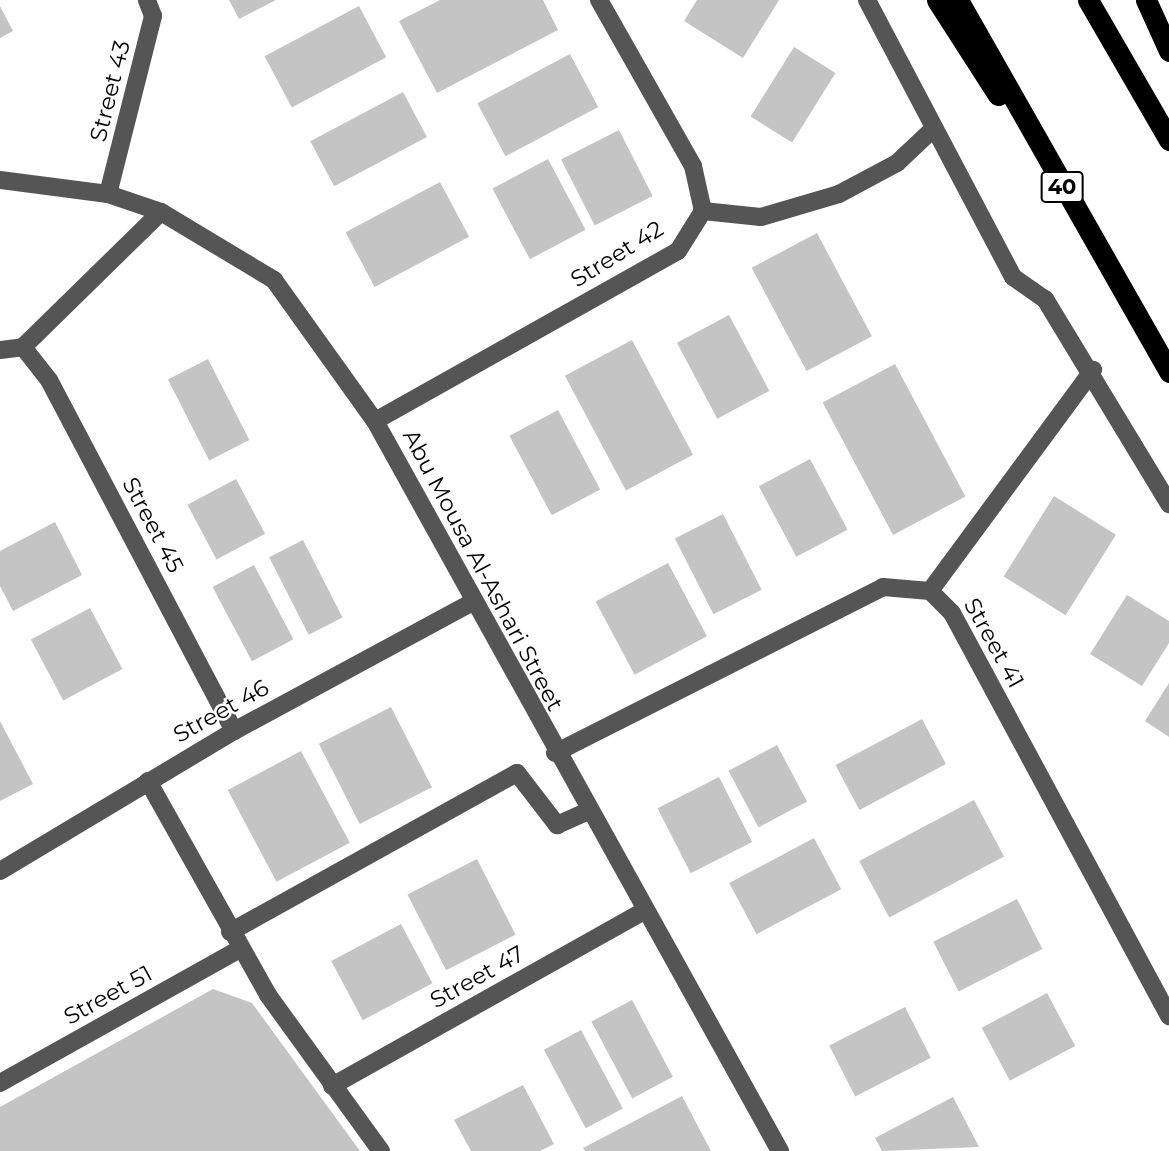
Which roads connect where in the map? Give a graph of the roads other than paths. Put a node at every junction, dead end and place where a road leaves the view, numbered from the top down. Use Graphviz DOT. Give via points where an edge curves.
graph roads {
  1 [pos="147,0"];
  2 [pos="599,0"];
  3 [pos="867,0"];
  4 [pos="937,0"];
  5 [pos="958,0"];
  6 [pos="1088,0"];
  7 [pos="1146,0"];
  8 [pos="1169,51"];
  9 [pos="932,131"];
  10 [pos="1169,140"];
  11 [pos="1047,160"];
  12 [pos="0,180"];
  13 [pos="108,194"];
  14 [pos="703,211"];
  15 [pos="161,212"];
  16 [pos="23,347"];
  17 [pos="0,350"];
  18 [pos="1093,370"];
  19 [pos="1169,372"];
  20 [pos="375,421"];
  21 [pos="1169,504"];
  22 [pos="930,591"];
  23 [pos="471,603"];
  24 [pos="234,731"];
  25 [pos="555,754"];
  26 [pos="148,781"];
  27 [pos="589,811"];
  28 [pos="0,871"];
  29 [pos="645,911"];
  30 [pos="230,932"];
  31 [pos="240,949"];
  32 [pos="1169,1016"];
  33 [pos="0,1083"];
  34 [pos="332,1086"];
  35 [pos="381,1151"];
  36 [pos="780,1151"];
  1 -- 13 [label="street, Street 43" via="153,16 148,42"];
  2 -- 14 [label="street" via="692,166"];
  3 -- 9 [label="street"];
  4 -- 11 [label="highway"];
  5 -- 11 [label="highway, 40"];
  6 -- 10 [label="highway"];
  7 -- 8 [label="highway"];
  9 -- 14 [label="street" via="897,163 839,194 761,217"];
  9 -- 18 [label="street" via="1013,277 1045,299"];
  11 -- 19 [label="highway, 40"];
  12 -- 13 [label="street, Abu Mousa Al-Ashari Street"];
  13 -- 15 [label="street, Abu Mousa Al-Ashari Street"];
  14 -- 20 [label="street, Street 42" via="678,251"];
  15 -- 16 [label="street"];
  15 -- 20 [label="street, Abu Mousa Al-Ashari Street" via="274,281"];
  16 -- 17 [label="street"];
  16 -- 24 [label="street, Street 45" via="50,380"];
  18 -- 21 [label="street"];
  18 -- 22 [label="street"];
  20 -- 23 [label="street, Abu Mousa Al-Ashari Street"];
  22 -- 25 [label="street, Street 41" via="883,587"];
  22 -- 32 [label="street, Street 41" via="952,613"];
  23 -- 24 [label="street, Street 46"];
  23 -- 25 [label="street, Abu Mousa Al-Ashari Street"];
  24 -- 26 [label="street, Street 46"];
  25 -- 27 [label="street, Abu Mousa Al-Ashari Street"];
  26 -- 28 [label="street, Street 46"];
  26 -- 30 [label="street"];
  27 -- 29 [label="street, Abu Mousa Al-Ashari Street"];
  27 -- 30 [label="street" via="556,825 517,773"];
  29 -- 34 [label="street, Street 47"];
  29 -- 36 [label="street, Abu Mousa Al-Ashari Street"];
  30 -- 31 [label="street"];
  31 -- 33 [label="street, Street 51"];
  31 -- 34 [label="street"];
  34 -- 35 [label="street"];
}
